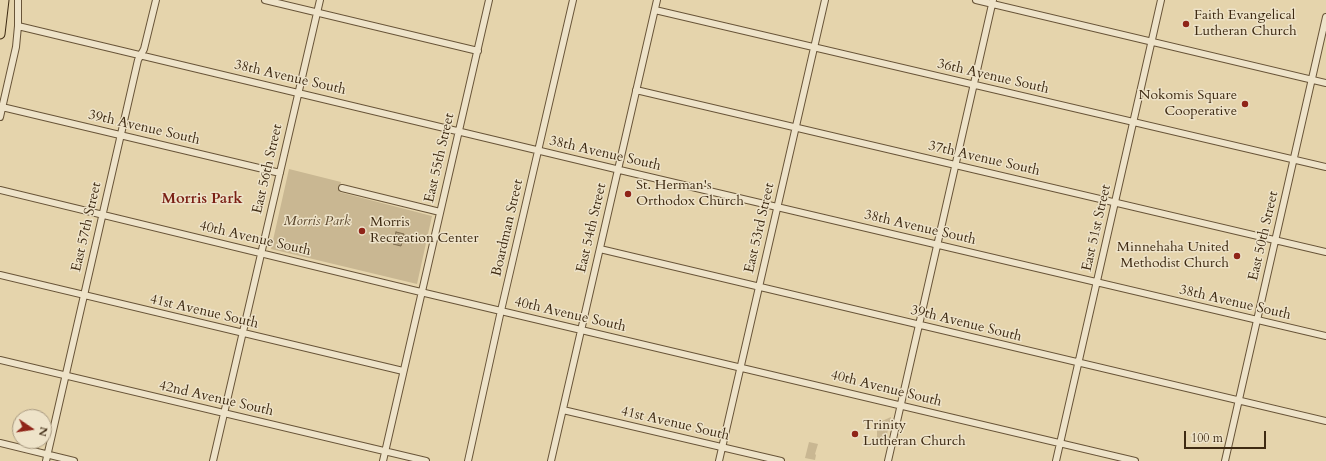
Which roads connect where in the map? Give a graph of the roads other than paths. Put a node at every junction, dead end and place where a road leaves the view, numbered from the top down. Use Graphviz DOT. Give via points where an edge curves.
graph roads {
  1 [pos="4,0"];
  2 [pos="18,0"];
  3 [pos="156,0"];
  4 [pos="265,0"];
  5 [pos="320,0"];
  6 [pos="489,0"];
  7 [pos="573,0"];
  8 [pos="657,0"];
  9 [pos="826,0"];
  10 [pos="976,0"];
  11 [pos="1162,0"];
  12 [pos="993,2"];
  13 [pos="655,10"];
  14 [pos="317,12"];
  15 [pos="1326,17"];
  16 [pos="18,26"];
  17 [pos="0,34"];
  18 [pos="1152,42"];
  19 [pos="815,47"];
  20 [pos="478,51"];
  21 [pos="141,55"];
  22 [pos="1312,80"];
  23 [pos="1326,83"];
  24 [pos="974,85"];
  25 [pos="636,90"];
  26 [pos="298,93"];
  27 [pos="2,106"];
  28 [pos="0,117"];
  29 [pos="1134,122"];
  30 [pos="795,127"];
  31 [pos="459,131"];
  32 [pos="121,135"];
  33 [pos="538,150"];
  34 [pos="1294,160"];
  35 [pos="956,164"];
  36 [pos="1326,167"];
  37 [pos="618,170"];
  38 [pos="280,173"];
  39 [pos="342,188"];
  40 [pos="0,190"];
  41 [pos="1116,203"];
  42 [pos="777,207"];
  43 [pos="440,212"];
  44 [pos="103,216"];
  45 [pos="1275,240"];
  46 [pos="937,245"];
  47 [pos="600,249"];
  48 [pos="1326,252"];
  49 [pos="262,253"];
  50 [pos="0,275"];
  51 [pos="1097,283"];
  52 [pos="759,287"];
  53 [pos="422,292"];
  54 [pos="84,295"];
  55 [pos="501,311"];
  56 [pos="1257,320"];
  57 [pos="919,325"];
  58 [pos="581,330"];
  59 [pos="244,333"];
  60 [pos="1326,336"];
  61 [pos="0,360"];
  62 [pos="1079,363"];
  63 [pos="741,367"];
  64 [pos="403,371"];
  65 [pos="65,375"];
  66 [pos="1238,401"];
  67 [pos="900,405"];
  68 [pos="563,410"];
  69 [pos="225,413"];
  70 [pos="1326,421"];
  71 [pos="0,443"];
  72 [pos="1060,443"];
  73 [pos="722,447"];
  74 [pos="385,451"];
  75 [pos="46,458"];
  76 [pos="74,461"];
  77 [pos="213,461"];
  78 [pos="382,461"];
  79 [pos="426,461"];
  80 [pos="468,461"];
  81 [pos="551,461"];
  82 [pos="719,461"];
  83 [pos="781,461"];
  84 [pos="888,461"];
  85 [pos="1056,461"];
  86 [pos="1135,461"];
  87 [pos="1225,461"];
  1 -- 17 [label="highway"];
  2 -- 16 [label="street"];
  3 -- 21 [label="street, East 57th Street"];
  4 -- 14 [label="street"];
  5 -- 14 [label="street, East 56th Street"];
  6 -- 20 [label="street, East 55th Street"];
  7 -- 33 [label="street, Boardman Street"];
  8 -- 13 [label="street, East 54th Street"];
  9 -- 19 [label="street, East 53rd Street"];
  10 -- 12 [label="street"];
  11 -- 18 [label="street, East 51st Street"];
  12 -- 18 [label="street"];
  12 -- 24 [label="street"];
  13 -- 19 [label="street, 36th Avenue South"];
  13 -- 25 [label="street, East 54th Street"];
  14 -- 20 [label="street"];
  14 -- 26 [label="street, East 56th Street"];
  15 -- 22 [label="street, East 50th Street"];
  16 -- 21 [label="street, 38th Avenue South"];
  16 -- 27 [label="street"];
  18 -- 22 [label="street"];
  18 -- 29 [label="street, East 51st Street"];
  19 -- 24 [label="street, 36th Avenue South"];
  19 -- 30 [label="street, East 53rd Street"];
  20 -- 31 [label="street, East 55th Street"];
  21 -- 26 [label="street, 38th Avenue South"];
  21 -- 32 [label="street, East 57th Street"];
  22 -- 23 [label="street"];
  22 -- 34 [label="street, East 50th Street"];
  24 -- 29 [label="street, 36th Avenue South"];
  24 -- 35 [label="street"];
  25 -- 30 [label="street, 37th Avenue South"];
  25 -- 37 [label="street, East 54th Street"];
  26 -- 31 [label="street, 38th Avenue South"];
  26 -- 38 [label="street, East 56th Street"];
  27 -- 28 [label="street"];
  27 -- 32 [label="street, 39th Avenue South"];
  29 -- 34 [label="street, 36th Avenue South"];
  29 -- 41 [label="street, East 51st Street"];
  30 -- 35 [label="street, 37th Avenue South"];
  30 -- 42 [label="street, East 53rd Street"];
  31 -- 33 [label="street, 38th Avenue South"];
  31 -- 43 [label="street, East 55th Street"];
  32 -- 38 [label="street, 39th Avenue South"];
  32 -- 44 [label="street, East 57th Street"];
  33 -- 37 [label="street, 38th Avenue South"];
  33 -- 55 [label="street, Boardman Street"];
  34 -- 36 [label="street, 36th Avenue South"];
  34 -- 45 [label="street, East 50th Street"];
  35 -- 41 [label="street, 37th Avenue South"];
  35 -- 46 [label="street"];
  37 -- 42 [label="street, 38th Avenue South"];
  37 -- 47 [label="street, East 54th Street"];
  38 -- 49 [label="street, East 56th Street"];
  39 -- 43 [label="street"];
  40 -- 44 [label="street, 40th Avenue South"];
  41 -- 45 [label="street, 37th Avenue South"];
  41 -- 51 [label="street, East 51st Street"];
  42 -- 46 [label="street, 38th Avenue South"];
  42 -- 52 [label="street, East 53rd Street"];
  43 -- 53 [label="street, East 55th Street"];
  44 -- 49 [label="street, 40th Avenue South"];
  44 -- 54 [label="street, East 57th Street"];
  45 -- 48 [label="street, 37th Avenue South"];
  45 -- 56 [label="street, East 50th Street"];
  46 -- 51 [label="street, 38th Avenue South"];
  46 -- 57 [label="street"];
  47 -- 52 [label="street, 39th Avenue South"];
  47 -- 58 [label="street, East 54th Street"];
  49 -- 53 [label="street, 40th Avenue South"];
  49 -- 59 [label="street, East 56th Street"];
  50 -- 54 [label="street, 41st Avenue South"];
  51 -- 56 [label="street, 38th Avenue South"];
  51 -- 62 [label="street, East 51st Street"];
  52 -- 57 [label="street, 39th Avenue South"];
  52 -- 63 [label="street, East 53rd Street"];
  53 -- 55 [label="street, 40th Avenue South"];
  53 -- 64 [label="street, East 55th Street"];
  54 -- 59 [label="street, 41st Avenue South"];
  54 -- 65 [label="street, East 57th Street"];
  55 -- 58 [label="street, 40th Avenue South"];
  55 -- 80 [label="street, Boardman Street"];
  56 -- 60 [label="street, 38th Avenue South"];
  56 -- 66 [label="street, East 50th Street"];
  57 -- 62 [label="street, 39th Avenue South"];
  57 -- 67 [label="street"];
  58 -- 63 [label="street, 40th Avenue South"];
  58 -- 68 [label="street, East 54th Street"];
  59 -- 64 [label="street, 41st Avenue South"];
  59 -- 69 [label="street, East 56th Street"];
  61 -- 65 [label="street, 42nd Avenue South"];
  62 -- 66 [label="street, 39th Avenue South"];
  62 -- 72 [label="street, East 51st Street"];
  63 -- 67 [label="street, 40th Avenue South"];
  63 -- 73 [label="street, East 53rd Street"];
  64 -- 74 [label="street, East 55th Street"];
  65 -- 69 [label="street, 42nd Avenue South"];
  65 -- 75 [label="street, East 57th Street"];
  66 -- 70 [label="street, 39th Avenue South"];
  66 -- 87 [label="street, East 50th Street"];
  67 -- 72 [label="street, 40th Avenue South"];
  67 -- 84 [label="street"];
  68 -- 73 [label="street, 41st Avenue South"];
  68 -- 81 [label="street, East 54th Street"];
  69 -- 74 [label="street, 42nd Avenue South"];
  69 -- 77 [label="street, East 56th Street"];
  71 -- 75 [label="street"];
  72 -- 85 [label="street, East 51st Street"];
  72 -- 86 [label="street, 40th Avenue South"];
  73 -- 82 [label="street, East 53rd Street"];
  73 -- 83 [label="street, 41st Avenue South"];
  74 -- 78 [label="street, East 55th Street"];
  74 -- 79 [label="street, 42nd Avenue South"];
  75 -- 76 [label="street"];
}
